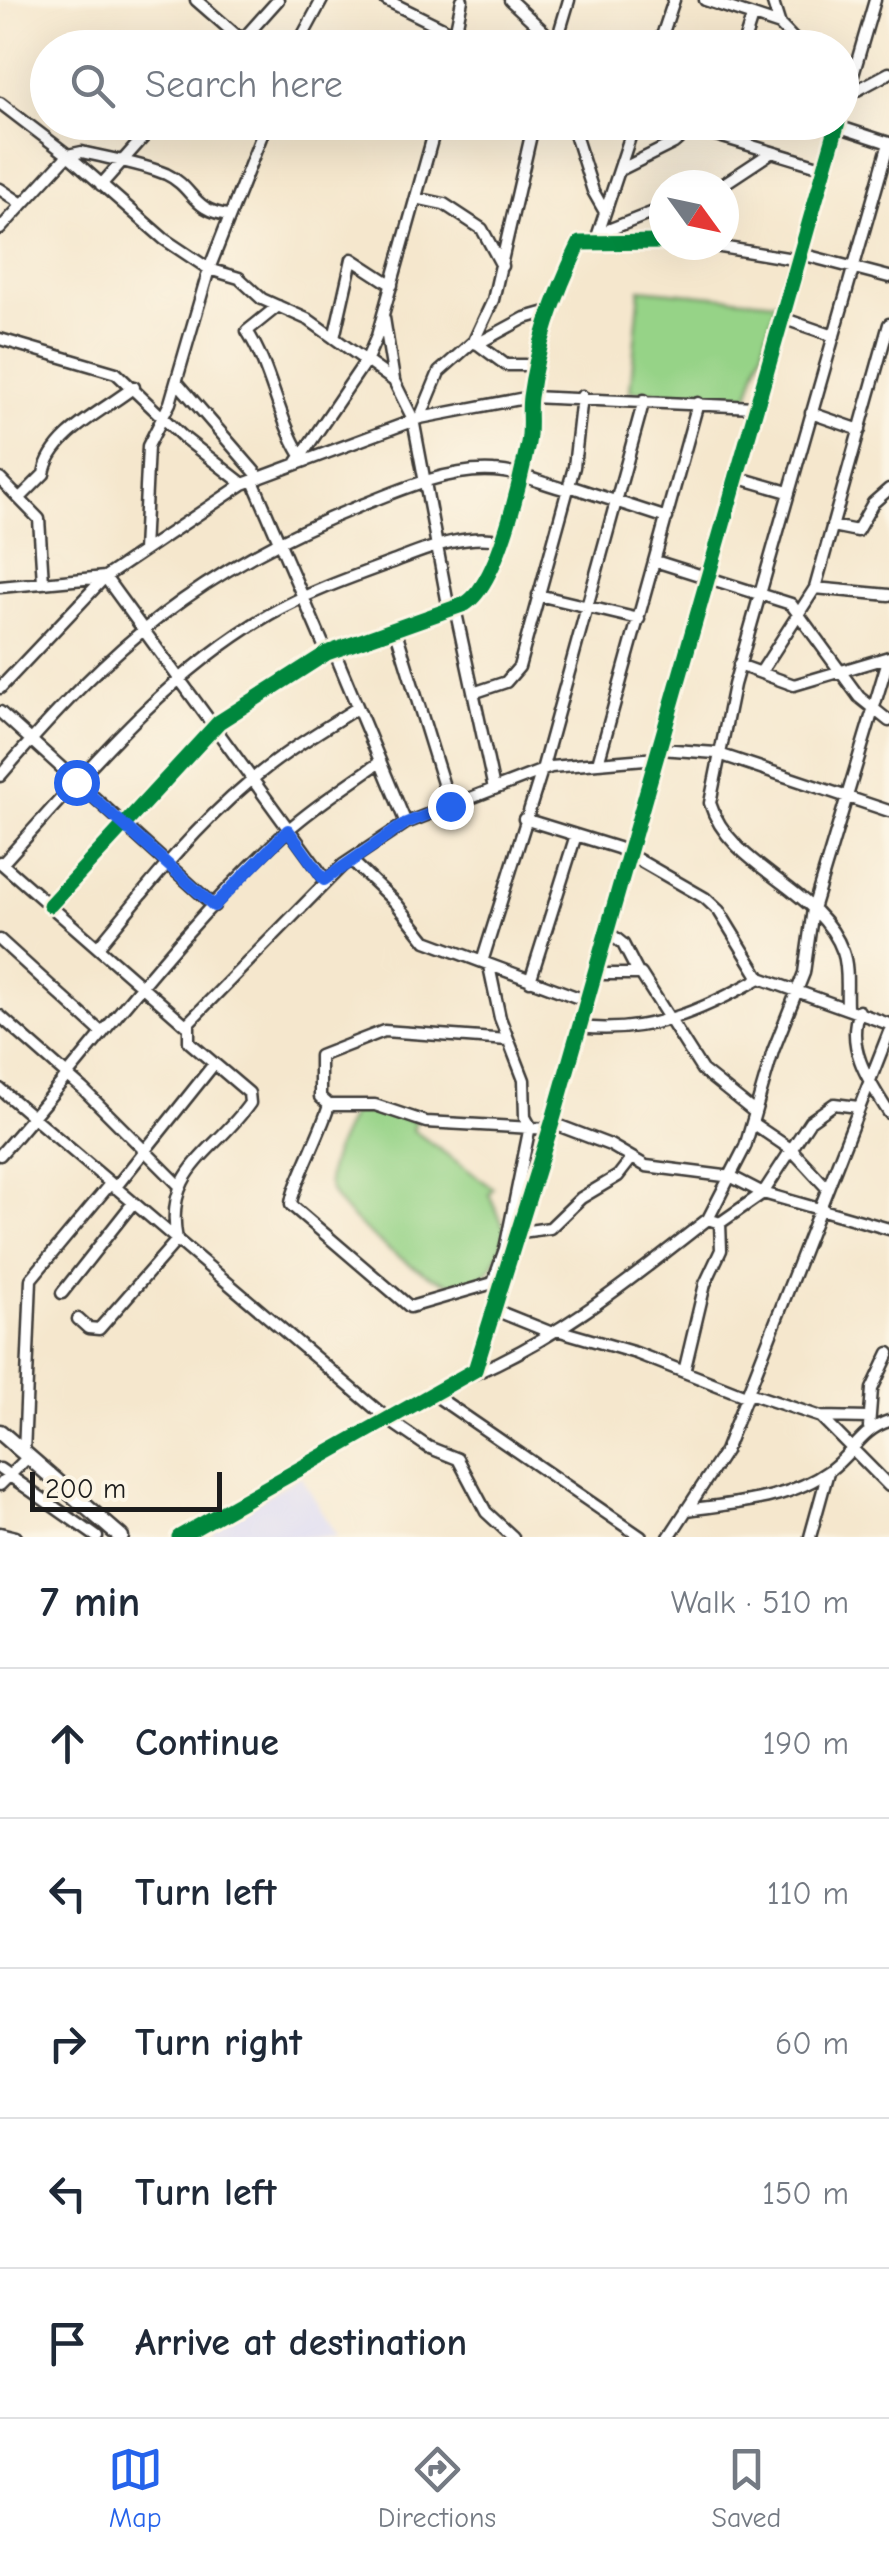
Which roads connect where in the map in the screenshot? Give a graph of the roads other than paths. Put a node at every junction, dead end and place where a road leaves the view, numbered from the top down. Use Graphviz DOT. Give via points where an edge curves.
graph roads {
  1 [pos="196,0"];
  2 [pos="278,0"];
  3 [pos="322,0"];
  4 [pos="386,0"];
  5 [pos="462,0"];
  6 [pos="510,0"];
  7 [pos="569,0"];
  8 [pos="674,0"];
  9 [pos="705,0"];
  10 [pos="772,0"];
  11 [pos="876,0"];
  12 [pos="752,17"];
  13 [pos="780,25"];
  14 [pos="225,30"];
  15 [pos="251,30"];
  16 [pos="306,30"];
  17 [pos="447,30"];
  18 [pos="454,30"];
  19 [pos="541,30"];
  20 [pos="560,30"];
  21 [pos="664,30"];
  22 [pos="748,30"];
  23 [pos="785,30"];
  24 [pos="859,57"];
  25 [pos="889,73"];
  26 [pos="859,89"];
  27 [pos="0,103"];
  28 [pos="30,126"];
  29 [pos="859,131"];
  30 [pos="48,140"];
  31 [pos="141,140"];
  32 [pos="261,140"];
  33 [pos="432,140"];
  34 [pos="530,140"];
  35 [pos="578,140"];
  36 [pos="630,140"];
  37 [pos="678,140"];
  38 [pos="732,140"];
  39 [pos="834,140"];
  40 [pos="889,142"];
  41 [pos="772,152"];
  42 [pos="68,155"];
  43 [pos="120,162"];
  44 [pos="826,168"];
  45 [pos="620,170"];
  46 [pos="739,174"];
  47 [pos="101,185"];
  48 [pos="0,189"];
  49 [pos="416,198"];
  50 [pos="22,204"];
  51 [pos="604,212"];
  52 [pos="230,215"];
  53 [pos="649,215"];
  54 [pos="0,228"];
  55 [pos="597,239"];
  56 [pos="649,241"];
  57 [pos="739,249"];
  58 [pos="800,257"];
  59 [pos="502,266"];
  60 [pos="208,269"];
  61 [pos="854,270"];
  62 [pos="889,276"];
  63 [pos="392,285"];
  64 [pos="278,306"];
  65 [pos="553,310"];
  66 [pos="384,316"];
  67 [pos="782,318"];
  68 [pos="889,324"];
  69 [pos="834,336"];
  70 [pos="334,338"];
  71 [pos="0,339"];
  72 [pos="475,342"];
  73 [pos="367,358"];
  74 [pos="538,366"];
  75 [pos="394,381"];
  76 [pos="178,382"];
  77 [pos="134,387"];
  78 [pos="530,396"];
  79 [pos="582,396"];
  80 [pos="644,400"];
  81 [pos="698,403"];
  82 [pos="755,408"];
  83 [pos="811,413"];
  84 [pos="164,418"];
  85 [pos="417,418"];
  86 [pos="860,430"];
  87 [pos="298,458"];
  88 [pos="520,477"];
  89 [pos="736,477"];
  90 [pos="0,479"];
  91 [pos="252,481"];
  92 [pos="425,481"];
  93 [pos="568,488"];
  94 [pos="889,489"];
  95 [pos="788,492"];
  96 [pos="20,498"];
  97 [pos="617,504"];
  98 [pos="667,518"];
  99 [pos="832,526"];
  100 [pos="280,540"];
  101 [pos="500,540"];
  102 [pos="437,546"];
  103 [pos="143,551"];
  104 [pos="655,561"];
  105 [pos="708,577"];
  106 [pos="106,578"];
  107 [pos="43,582"];
  108 [pos="0,587"];
  109 [pos="759,592"];
  110 [pos="813,592"];
  111 [pos="538,595"];
  112 [pos="889,596"];
  113 [pos="304,598"];
  114 [pos="782,599"];
  115 [pos="587,606"];
  116 [pos="452,609"];
  117 [pos="800,614"];
  118 [pos="639,619"];
  119 [pos="396,628"];
  120 [pos="141,629"];
  121 [pos="330,652"];
  122 [pos="889,657"];
  123 [pos="739,666"];
  124 [pos="841,669"];
  125 [pos="761,672"];
  126 [pos="179,680"];
  127 [pos="0,688"];
  128 [pos="476,692"];
  129 [pos="355,709"];
  130 [pos="872,710"];
  131 [pos="0,712"];
  132 [pos="889,721"];
  133 [pos="213,728"];
  134 [pos="30,740"];
  135 [pos="658,753"];
  136 [pos="716,753"];
  137 [pos="380,762"];
  138 [pos="598,764"];
  139 [pos="542,770"];
  140 [pos="0,776"];
  141 [pos="252,779"];
  142 [pos="76,782"];
  143 [pos="494,788"];
  144 [pos="848,793"];
  145 [pos="450,806"];
  146 [pos="889,810"];
  147 [pos="524,819"];
  148 [pos="406,823"];
  149 [pos="121,825"];
  150 [pos="288,830"];
  151 [pos="576,836"];
  152 [pos="630,854"];
  153 [pos="351,860"];
  154 [pos="168,862"];
  155 [pos="1,863"];
  156 [pos="324,880"];
  157 [pos="50,905"];
  158 [pos="214,906"];
  159 [pos="813,909"];
  160 [pos="608,930"];
  161 [pos="0,940"];
  162 [pos="98,947"];
  163 [pos="485,964"];
  164 [pos="638,971"];
  165 [pos="595,974"];
  166 [pos="760,978"];
  167 [pos="530,981"];
  168 [pos="141,987"];
  169 [pos="794,990"];
  170 [pos="587,1000"];
  171 [pos="847,1006"];
  172 [pos="859,1011"];
  173 [pos="0,1016"];
  174 [pos="668,1022"];
  175 [pos="189,1023"];
  176 [pos="889,1024"];
  177 [pos="580,1027"];
  178 [pos="101,1032"];
  179 [pos="889,1032"];
  180 [pos="508,1040"];
  181 [pos="214,1064"];
  182 [pos="66,1073"];
  183 [pos="869,1082"];
  184 [pos="0,1089"];
  185 [pos="329,1105"];
  186 [pos="858,1107"];
  187 [pos="889,1113"];
  188 [pos="752,1117"];
  189 [pos="33,1118"];
  190 [pos="530,1126"];
  191 [pos="551,1126"];
  192 [pos="792,1150"];
  193 [pos="144,1152"];
  194 [pos="0,1156"];
  195 [pos="632,1158"];
  196 [pos="732,1176"];
  197 [pos="178,1184"];
  198 [pos="113,1186"];
  199 [pos="827,1188"];
  200 [pos="763,1193"];
  201 [pos="133,1203"];
  202 [pos="818,1211"];
  203 [pos="714,1221"];
  204 [pos="889,1230"];
  205 [pos="513,1233"];
  206 [pos="177,1240"];
  207 [pos="62,1293"];
  208 [pos="495,1310"];
  209 [pos="78,1320"];
  210 [pos="554,1332"];
  211 [pos="889,1353"];
  212 [pos="684,1372"];
  213 [pos="473,1374"];
  214 [pos="749,1395"];
  215 [pos="436,1396"];
  216 [pos="820,1417"];
  217 [pos="390,1421"];
  218 [pos="889,1421"];
  219 [pos="869,1423"];
  220 [pos="0,1432"];
  221 [pos="853,1451"];
  222 [pos="26,1455"];
  223 [pos="828,1471"];
  224 [pos="3,1477"];
  225 [pos="889,1486"];
  226 [pos="688,1510"];
  227 [pos="0,1533"];
  228 [pos="16,1537"];
  229 [pos="97,1537"];
  230 [pos="121,1537"];
  231 [pos="180,1537"];
  232 [pos="514,1537"];
  233 [pos="641,1537"];
  234 [pos="668,1537"];
  235 [pos="810,1537"];
  1 -- 14 [label="street"];
  2 -- 15 [label="street"];
  3 -- 16 [label="street"];
  4 -- 17 [label="street"];
  5 -- 18 [label="street"];
  6 -- 19 [label="street"];
  7 -- 20 [label="street"];
  8 -- 21 [label="street"];
  9 -- 12 [label="street"];
  10 -- 13 [label="street"];
  11 -- 24 [label="street"];
  12 -- 13 [label="street"];
  12 -- 22 [label="street"];
  13 -- 23 [label="street"];
  25 -- 26 [label="street"];
  27 -- 28 [label="street"];
  29 -- 40 [label="street"];
  30 -- 42 [label="street"];
  31 -- 43 [label="street"];
  32 -- 52 [label="street"];
  33 -- 49 [label="street"];
  34 -- 59 [label="street"];
  35 -- 51 [label="street"];
  36 -- 45 [label="street"];
  37 -- 45 [label="street"];
  38 -- 41 [label="street"];
  39 -- 44 [label="street"];
  40 -- 61 [label="street"];
  41 -- 44 [label="street"];
  41 -- 46 [label="street"];
  42 -- 43 [label="street"];
  42 -- 47 [label="street"];
  42 -- 50 [label="street"];
  43 -- 47 [label="street"];
  43 -- 52 [label="street" via="164,173 195,203"];
  44 -- 58 [label="street"];
  45 -- 51 [label="street"];
  47 -- 60 [label="street"];
  48 -- 50 [label="street"];
  49 -- 59 [label="street" via="444,204 482,229"];
  49 -- 63 [label="street"];
  50 -- 54 [label="street"];
  51 -- 55 [label="street"];
  52 -- 60 [label="street"];
  53 -- 55 [label="street"];
  55 -- 56 [label="street"];
  55 -- 65 [label="street" via="580,243"];
  57 -- 58 [label="street"];
  58 -- 61 [label="street"];
  58 -- 67 [label="street"];
  59 -- 72 [label="street"];
  60 -- 64 [label="street" via="239,278"];
  60 -- 76 [label="street"];
  61 -- 62 [label="street"];
  61 -- 69 [label="street"];
  63 -- 66 [label="street"];
  63 -- 70 [label="street" via="352,259"];
  64 -- 70 [label="street"];
  64 -- 87 [label="street" via="247,331 260,348"];
  65 -- 72 [label="street"];
  65 -- 74 [label="street"];
  66 -- 73 [label="street"];
  66 -- 75 [label="street"];
  67 -- 69 [label="street"];
  67 -- 82 [label="street"];
  68 -- 86 [label="street"];
  69 -- 83 [label="street"];
  70 -- 73 [label="street"];
  71 -- 77 [label="street" via="106,368"];
  72 -- 74 [label="street" via="506,365"];
  72 -- 85 [label="street" via="439,372"];
  73 -- 75 [label="street"];
  73 -- 87 [label="street"];
  74 -- 78 [label="street"];
  75 -- 85 [label="street"];
  76 -- 84 [label="street"];
  76 -- 91 [label="street"];
  77 -- 84 [label="street"];
  77 -- 96 [label="street" via="74,430"];
  78 -- 79 [label="street"];
  78 -- 85 [label="street"];
  78 -- 88 [label="street"];
  79 -- 80 [label="street"];
  79 -- 93 [label="street"];
  80 -- 81 [label="street"];
  80 -- 97 [label="street"];
  81 -- 82 [label="street"];
  81 -- 98 [label="street"];
  82 -- 89 [label="street"];
  83 -- 86 [label="street"];
  83 -- 95 [label="street"];
  84 -- 91 [label="street"];
  84 -- 103 [label="street" via="148,449"];
  85 -- 87 [label="street"];
  85 -- 92 [label="street"];
  86 -- 99 [label="street"];
  87 -- 91 [label="street"];
  88 -- 92 [label="street" via="490,470"];
  88 -- 93 [label="street"];
  88 -- 101 [label="street"];
  89 -- 95 [label="street"];
  89 -- 105 [label="street"];
  90 -- 96 [label="street"];
  91 -- 100 [label="street"];
  91 -- 103 [label="street"];
  92 -- 100 [label="street"];
  92 -- 102 [label="street"];
  93 -- 97 [label="street"];
  93 -- 111 [label="street"];
  94 -- 99 [label="street" via="872,503 857,531"];
  95 -- 109 [label="street"];
  96 -- 107 [label="street" via="39,519"];
  97 -- 98 [label="street"];
  97 -- 115 [label="street"];
  98 -- 104 [label="street"];
  99 -- 110 [label="street"];
  100 -- 113 [label="street"];
  100 -- 120 [label="street"];
  101 -- 102 [label="street"];
  101 -- 116 [label="street" via="486,584"];
  102 -- 113 [label="street"];
  102 -- 116 [label="street"];
  103 -- 106 [label="street"];
  104 -- 105 [label="street"];
  104 -- 118 [label="street"];
  105 -- 109 [label="street"];
  105 -- 135 [label="street"];
  106 -- 107 [label="street"];
  106 -- 120 [label="street"];
  106 -- 127 [label="street"];
  107 -- 108 [label="street"];
  109 -- 114 [label="street"];
  109 -- 123 [label="street"];
  110 -- 112 [label="street"];
  110 -- 114 [label="street"];
  110 -- 117 [label="street"];
  111 -- 115 [label="street"];
  111 -- 128 [label="street" via="514,677"];
  113 -- 121 [label="street"];
  113 -- 126 [label="street" via="270,614"];
  114 -- 117 [label="street"];
  115 -- 118 [label="street"];
  115 -- 139 [label="street"];
  116 -- 119 [label="street"];
  116 -- 128 [label="street"];
  117 -- 124 [label="street"];
  117 -- 125 [label="street"];
  118 -- 138 [label="street"];
  119 -- 121 [label="street"];
  119 -- 145 [label="street"];
  120 -- 126 [label="street"];
  120 -- 134 [label="street"];
  121 -- 129 [label="street"];
  121 -- 133 [label="street"];
  122 -- 124 [label="street"];
  122 -- 130 [label="street"];
  123 -- 125 [label="street"];
  123 -- 136 [label="street"];
  124 -- 125 [label="street" via="794,684"];
  124 -- 130 [label="street"];
  126 -- 133 [label="street"];
  126 -- 142 [label="street"];
  128 -- 143 [label="street"];
  129 -- 137 [label="street"];
  129 -- 141 [label="street"];
  130 -- 132 [label="street"];
  130 -- 144 [label="street"];
  131 -- 134 [label="street"];
  133 -- 141 [label="street"];
  133 -- 149 [label="street"];
  134 -- 140 [label="street"];
  134 -- 142 [label="street"];
  135 -- 136 [label="street"];
  135 -- 138 [label="street"];
  135 -- 152 [label="street"];
  136 -- 144 [label="street"];
  136 -- 159 [label="street" via="712,810 733,842"];
  137 -- 148 [label="street"];
  137 -- 150 [label="street"];
  138 -- 139 [label="street"];
  139 -- 143 [label="street"];
  139 -- 147 [label="street"];
  141 -- 150 [label="street"];
  141 -- 154 [label="street"];
  142 -- 149 [label="street"];
  142 -- 155 [label="street"];
  143 -- 145 [label="street"];
  144 -- 146 [label="street"];
  144 -- 159 [label="street"];
  145 -- 148 [label="street"];
  147 -- 151 [label="street"];
  147 -- 163 [label="street"];
  148 -- 153 [label="street"];
  149 -- 154 [label="street"];
  149 -- 157 [label="street"];
  150 -- 156 [label="street"];
  150 -- 158 [label="street"];
  151 -- 152 [label="street"];
  151 -- 167 [label="street"];
  152 -- 160 [label="street"];
  152 -- 166 [label="street" via="710,902"];
  153 -- 156 [label="street"];
  153 -- 163 [label="street" via="422,938"];
  154 -- 158 [label="street"];
  154 -- 162 [label="street"];
  155 -- 157 [label="street"];
  156 -- 175 [label="street"];
  157 -- 162 [label="street"];
  158 -- 168 [label="street"];
  159 -- 169 [label="street" via="804,973"];
  159 -- 171 [label="street" via="842,950"];
  160 -- 164 [label="street"];
  160 -- 165 [label="street"];
  161 -- 178 [label="street"];
  162 -- 168 [label="street"];
  163 -- 167 [label="street"];
  163 -- 180 [label="street"];
  164 -- 165 [label="street"];
  164 -- 174 [label="street"];
  165 -- 170 [label="street"];
  166 -- 169 [label="street"];
  166 -- 174 [label="street"];
  167 -- 170 [label="street"];
  168 -- 175 [label="street" via="181,1025"];
  168 -- 178 [label="street"];
  169 -- 171 [label="street"];
  169 -- 188 [label="street"];
  170 -- 177 [label="street"];
  171 -- 172 [label="street"];
  172 -- 176 [label="street"];
  172 -- 183 [label="street" via="858,1063"];
  173 -- 182 [label="street"];
  174 -- 177 [label="street" via="624,1030"];
  174 -- 188 [label="street" via="702,1070"];
  175 -- 181 [label="street" via="190,1042"];
  177 -- 191 [label="street"];
  178 -- 182 [label="street"];
  179 -- 183 [label="street"];
  180 -- 185 [label="street" via="378,1033 320,1056 320,1098"];
  180 -- 190 [label="street" via="524,1080"];
  181 -- 193 [label="street"];
  181 -- 197 [label="street" via="249,1093 250,1103"];
  182 -- 189 [label="street"];
  182 -- 193 [label="street"];
  183 -- 186 [label="street"];
  183 -- 187 [label="street"];
  184 -- 189 [label="street"];
  185 -- 190 [label="street" via="375,1105 426,1122"];
  185 -- 205 [label="street" via="291,1205 405,1305 422,1306 492,1283"];
  186 -- 192 [label="street" via="834,1104 810,1121"];
  186 -- 199 [label="street"];
  188 -- 192 [label="street"];
  188 -- 196 [label="street"];
  189 -- 194 [label="street"];
  189 -- 198 [label="street"];
  190 -- 191 [label="street"];
  190 -- 205 [label="street"];
  191 -- 195 [label="street"];
  191 -- 205 [label="street"];
  192 -- 199 [label="street"];
  192 -- 200 [label="street"];
  193 -- 197 [label="street"];
  193 -- 198 [label="street"];
  195 -- 196 [label="street" via="652,1167"];
  195 -- 205 [label="street" via="550,1228"];
  196 -- 200 [label="street"];
  196 -- 203 [label="street"];
  197 -- 206 [label="street"];
  198 -- 201 [label="street"];
  198 -- 222 [label="street" via="31,1278"];
  199 -- 202 [label="street"];
  200 -- 202 [label="street"];
  200 -- 203 [label="street"];
  201 -- 206 [label="street"];
  201 -- 207 [label="street"];
  202 -- 204 [label="street"];
  202 -- 214 [label="street"];
  203 -- 210 [label="street"];
  203 -- 212 [label="street" via="721,1250 705,1284"];
  205 -- 208 [label="street"];
  206 -- 209 [label="street" via="99,1329"];
  206 -- 217 [label="street"];
  208 -- 210 [label="street"];
  208 -- 213 [label="street"];
  210 -- 212 [label="street"];
  210 -- 213 [label="street"];
  211 -- 219 [label="street" via="872,1389"];
  212 -- 214 [label="street"];
  213 -- 215 [label="street"];
  214 -- 216 [label="street"];
  214 -- 226 [label="street"];
  215 -- 217 [label="street"];
  215 -- 233 [label="street"];
  216 -- 219 [label="street"];
  216 -- 221 [label="street"];
  217 -- 231 [label="street"];
  217 -- 232 [label="street" via="458,1458 486,1512"];
  218 -- 219 [label="street"];
  219 -- 221 [label="street"];
  220 -- 222 [label="highway"];
  221 -- 223 [label="street"];
  221 -- 225 [label="street"];
  222 -- 224 [label="street"];
  222 -- 230 [label="highway"];
  223 -- 226 [label="street" via="782,1494"];
  223 -- 235 [label="street"];
  224 -- 229 [label="street" via="19,1479"];
  226 -- 234 [label="street"];
  227 -- 228 [label="street"];
}
